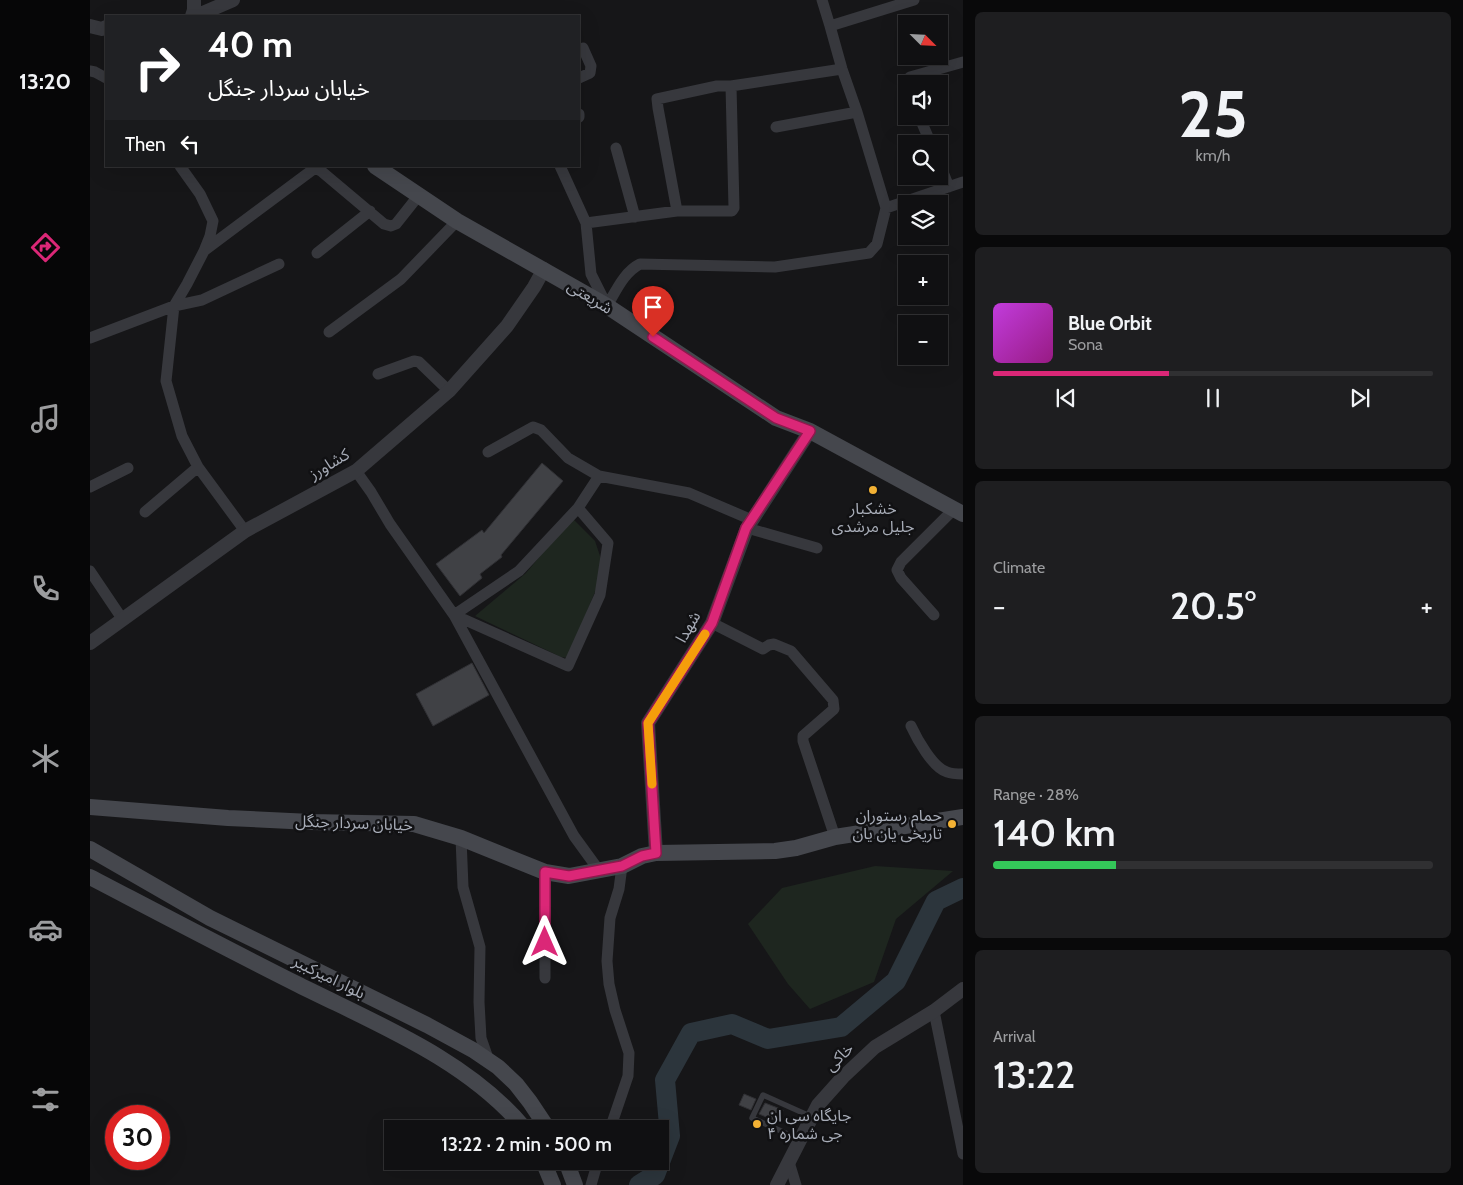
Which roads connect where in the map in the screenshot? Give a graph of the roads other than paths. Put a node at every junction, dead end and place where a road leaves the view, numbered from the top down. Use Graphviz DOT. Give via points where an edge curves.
graph roads {
  1 [pos="194,0"];
  2 [pos="233,0"];
  3 [pos="822,0"];
  4 [pos="914,0"];
  5 [pos="192,15"];
  6 [pos="198,15"];
  7 [pos="830,26"];
  8 [pos="99,27"];
  9 [pos="90,39"];
  10 [pos="583,48"];
  11 [pos="963,62"];
  12 [pos="842,69"];
  13 [pos="90,71"];
  14 [pos="917,75"];
  15 [pos="105,77"];
  16 [pos="580,78"];
  17 [pos="731,86"];
  18 [pos="857,112"];
  19 [pos="776,127"];
  20 [pos="616,148"];
  21 [pos="181,167"];
  22 [pos="377,167"];
  23 [pos="560,167"];
  24 [pos="963,182"];
  25 [pos="949,187"];
  26 [pos="419,195"];
  27 [pos="886,208"];
  28 [pos="677,211"];
  29 [pos="370,212"];
  30 [pos="635,217"];
  31 [pos="457,221"];
  32 [pos="586,223"];
  33 [pos="204,251"];
  34 [pos="317,253"];
  35 [pos="279,264"];
  36 [pos="544,269"];
  37 [pos="174,306"];
  38 [pos="607,306"];
  39 [pos="329,332"];
  40 [pos="90,338"];
  41 [pos="378,374"];
  42 [pos="448,391"];
  43 [pos="810,431"];
  44 [pos="488,452"];
  45 [pos="198,467"];
  46 [pos="128,468"];
  47 [pos="356,471"];
  48 [pos="599,476"];
  49 [pos="90,487"];
  50 [pos="578,508"];
  51 [pos="958,511"];
  52 [pos="145,512"];
  53 [pos="749,524"];
  54 [pos="245,531"];
  55 [pos="817,548"];
  56 [pos="90,571"];
  57 [pos="454,615"];
  58 [pos="934,615"];
  59 [pos="123,620"];
  60 [pos="712,623"];
  61 [pos="90,643"];
  62 [pos="911,726"];
  63 [pos="963,774"];
  64 [pos="90,807"];
  65 [pos="963,817"];
  66 [pos="835,837"];
  67 [pos="461,838"];
  68 [pos="90,849"];
  69 [pos="656,853"];
  70 [pos="622,866"];
  71 [pos="598,869"];
  72 [pos="545,872"];
  73 [pos="90,877"];
  74 [pos="545,978"];
  75 [pos="963,989"];
  76 [pos="934,1011"];
  77 [pos="489,1061"];
  78 [pos="812,1117"];
  79 [pos="517,1120"];
  80 [pos="542,1120"];
  81 [pos="613,1120"];
  82 [pos="800,1140"];
  83 [pos="963,1154"];
  84 [pos="789,1162"];
  85 [pos="547,1170"];
  86 [pos="569,1170"];
  87 [pos="595,1170"];
  88 [pos="553,1185"];
  89 [pos="575,1185"];
  90 [pos="591,1185"];
  91 [pos="777,1185"];
  92 [pos="796,1185"];
  1 -- 5 [label="street"];
  2 -- 6 [label="street"];
  3 -- 7 [label="street"];
  4 -- 7 [label="street"];
  7 -- 12 [label="street"];
  8 -- 9 [label="street"];
  10 -- 16 [label="street" via="591,66 590,73"];
  11 -- 14 [label="street"];
  12 -- 17 [label="street"];
  12 -- 18 [label="street"];
  13 -- 15 [label="street"];
  17 -- 28 [label="street" via="734,208 729,211"];
  17 -- 28 [label="street" via="657,99"];
  18 -- 19 [label="street"];
  18 -- 27 [label="street"];
  20 -- 30 [label="street"];
  21 -- 33 [label="street" via="200,194 213,221"];
  22 -- 26 [label="main road, شریعتی"];
  23 -- 32 [label="street"];
  24 -- 25 [label="street"];
  25 -- 27 [label="street"];
  26 -- 29 [label="street" via="396,224 384,224"];
  26 -- 31 [label="main road, شریعتی"];
  27 -- 38 [label="street" via="877,244 869,253 775,267 640,264 632,268"];
  28 -- 30 [label="street"];
  29 -- 33 [label="street" via="315,168"];
  29 -- 34 [label="street"];
  30 -- 32 [label="street"];
  31 -- 36 [label="main road, شریعتی"];
  31 -- 39 [label="street" via="401,278"];
  32 -- 38 [label="street" via="591,274"];
  33 -- 37 [label="street"];
  35 -- 37 [label="street" via="202,300"];
  36 -- 38 [label="main road, شریعتی"];
  36 -- 42 [label="street, کشاورز" via="508,326"];
  37 -- 40 [label="street"];
  37 -- 45 [label="street" via="166,381 182,436"];
  38 -- 43 [label="main road, شریعتی" via="776,418"];
  41 -- 42 [label="street" via="419,362"];
  42 -- 47 [label="street, کشاورز"];
  43 -- 51 [label="main road, شریعتی"];
  43 -- 53 [label="street, شهدا"];
  44 -- 48 [label="street" via="533,428 546,434 568,458"];
  45 -- 52 [label="street"];
  45 -- 54 [label="street"];
  46 -- 49 [label="street"];
  47 -- 54 [label="street, کشاورز"];
  47 -- 57 [label="street"];
  48 -- 50 [label="street"];
  48 -- 53 [label="street" via="689,493"];
  50 -- 57 [label="street" via="519,571"];
  50 -- 57 [label="street" via="608,543 600,595 568,666"];
  51 -- 58 [label="street" via="901,562 897,570"];
  53 -- 55 [label="street"];
  53 -- 60 [label="street, شهدا"];
  54 -- 59 [label="street, کشاورز"];
  56 -- 59 [label="street"];
  57 -- 71 [label="street" via="574,836"];
  59 -- 61 [label="street, کشاورز"];
  60 -- 66 [label="street" via="763,649 774,644 791,650 833,700 834,709 803,736 803,741"];
  60 -- 69 [label="street, شهدا" via="648,723"];
  62 -- 63 [label="street" via="922,749 940,768"];
  64 -- 67 [label="main road, خیابان سردار جنگل" via="228,818 414,824"];
  65 -- 66 [label="main road, خیابان سردار جنگل"];
  66 -- 69 [label="main road, خیابان سردار جنگل" via="775,851"];
  67 -- 72 [label="main road, خیابان سردار جنگل"];
  67 -- 77 [label="street" via="463,887 480,946 481,1038"];
  68 -- 77 [label="main road, بلوار امیرکبیر" via="210,918 427,1025"];
  69 -- 70 [label="main road, خیابان سردار جنگل"];
  70 -- 71 [label="main road, خیابان سردار جنگل"];
  70 -- 81 [label="street" via="610,918 607,961 608,984 629,1053 628,1076"];
  71 -- 72 [label="main road, خیابان سردار جنگل" via="569,876"];
  72 -- 74 [label="street"];
  73 -- 79 [label="main road, بلوار امیرکبیر" via="428,1050 495,1097"];
  75 -- 76 [label="street, خاکی"];
  76 -- 78 [label="street, خاکی" via="875,1047 843,1077 818,1105"];
  76 -- 83 [label="street"];
  77 -- 80 [label="main road, بلوار امیرکبیر" via="516,1084"];
  78 -- 82 [label="street, خاکی"];
  78 -- 82 [label="lane" via="763,1095 752,1118"];
  82 -- 84 [label="street, خاکی"];
  84 -- 91 [label="street, خاکی"];
  84 -- 92 [label="street"];
  85 -- 88 [label="main road"];
  86 -- 89 [label="main road"];
  87 -- 90 [label="street"];
}
